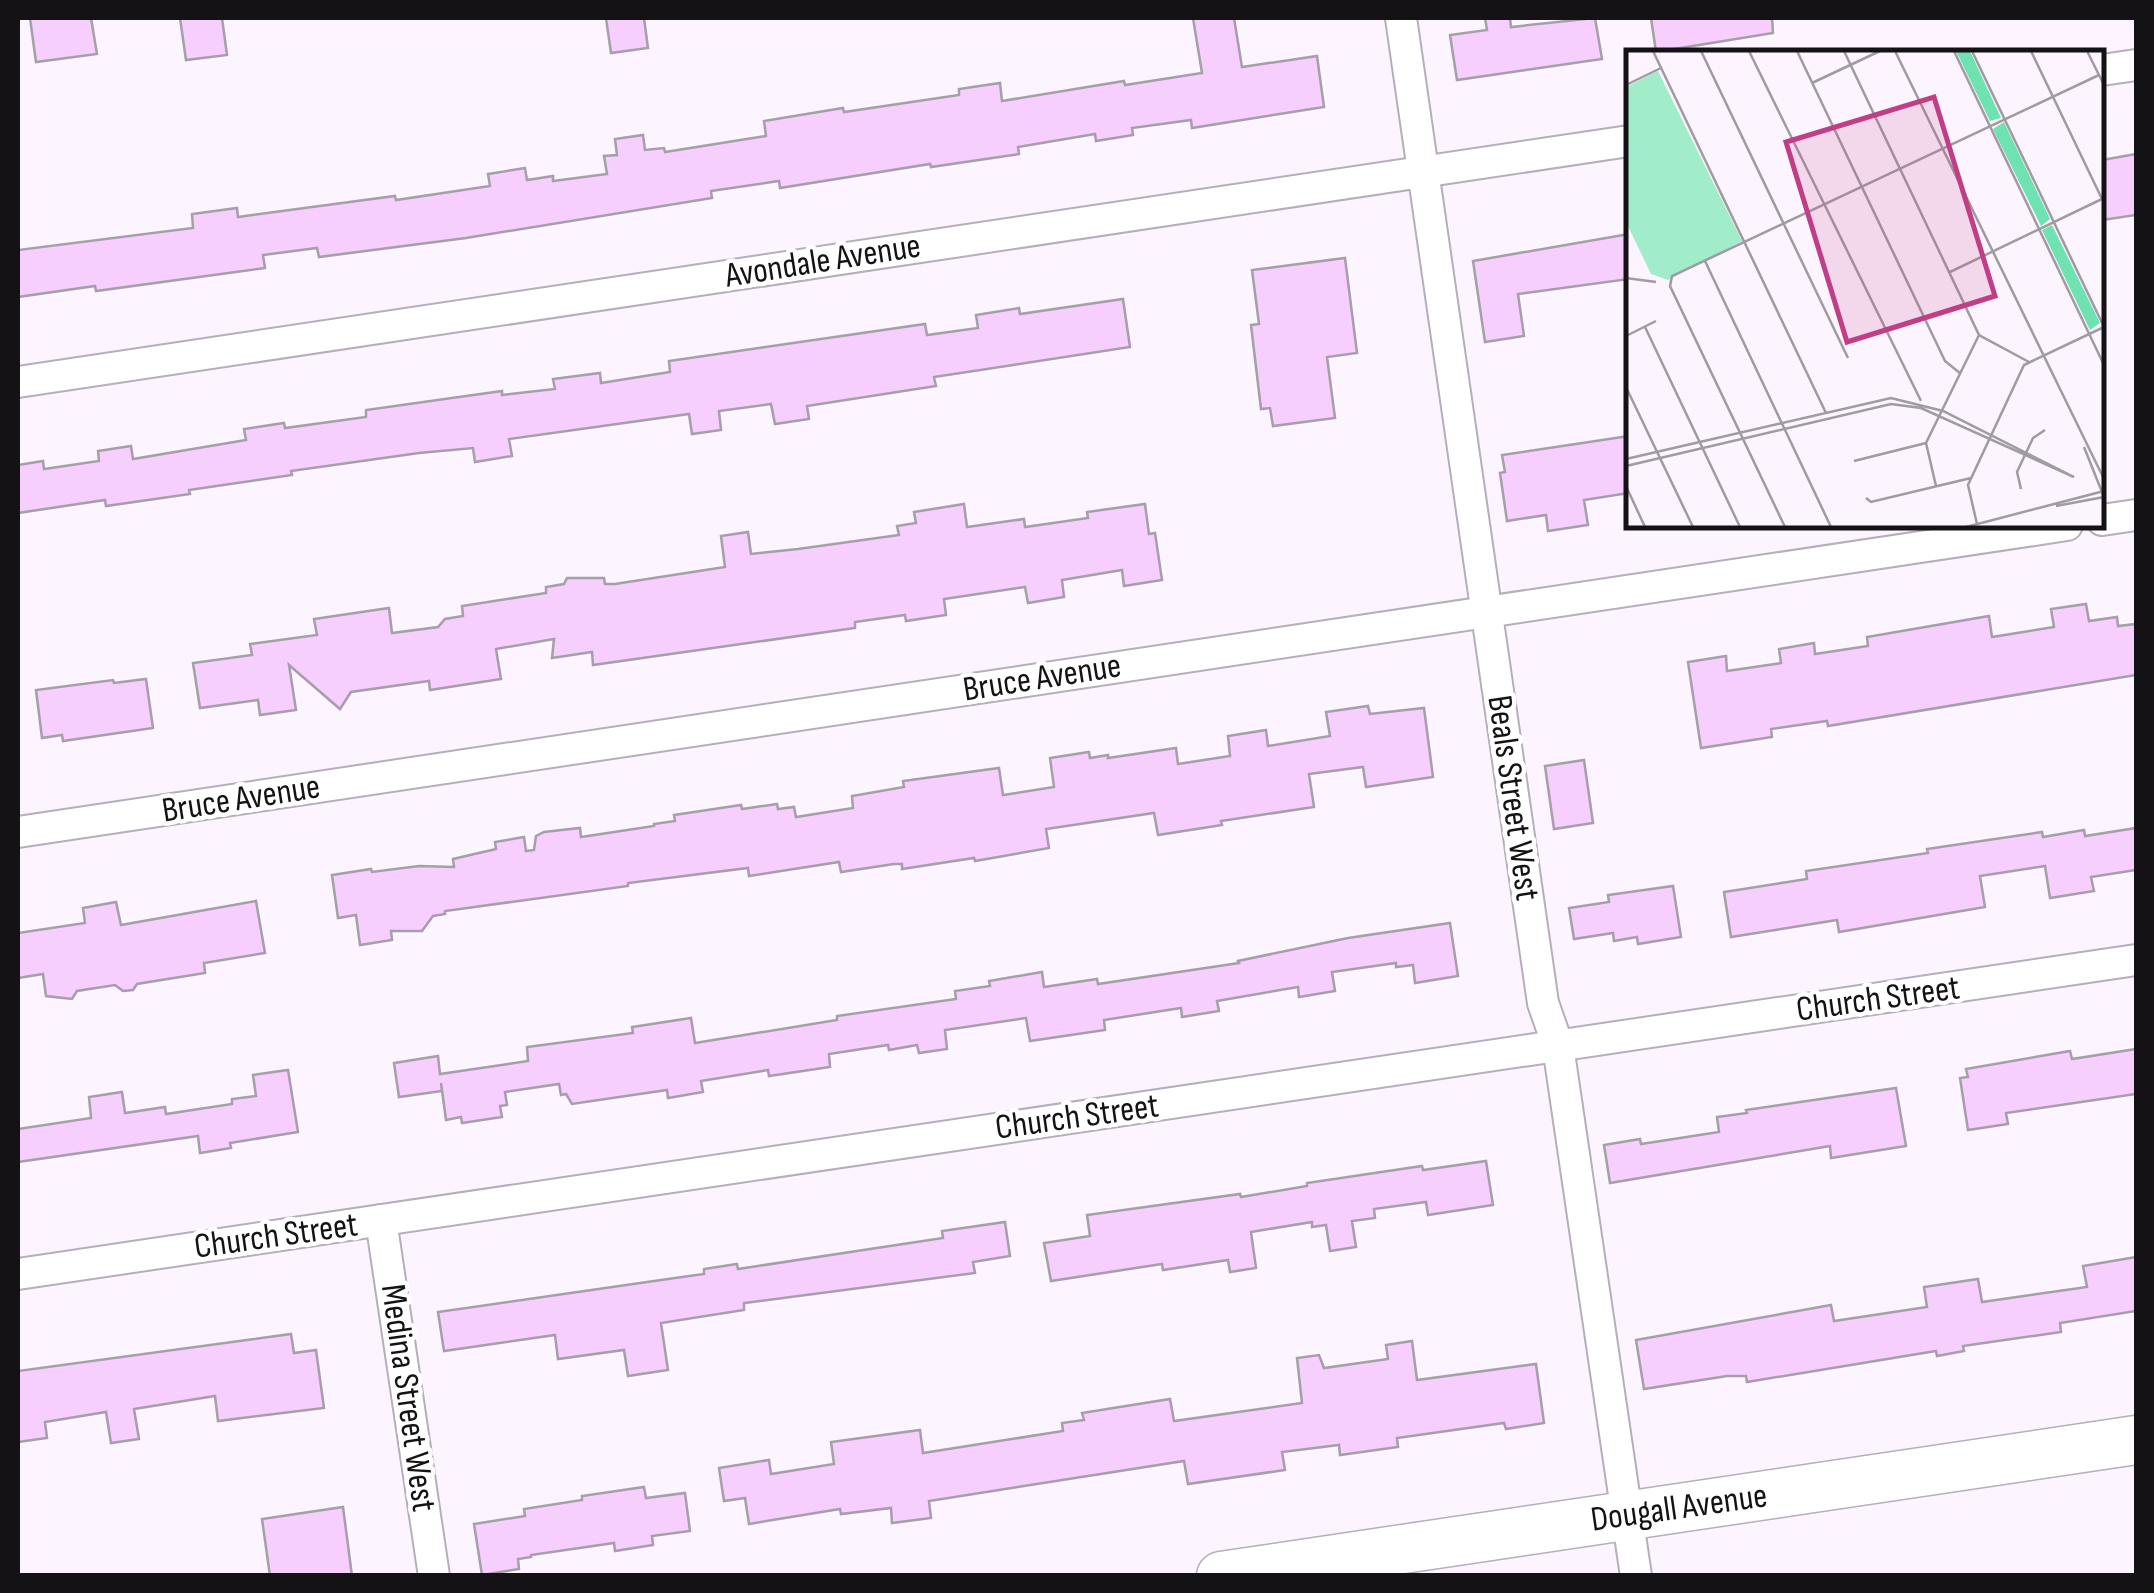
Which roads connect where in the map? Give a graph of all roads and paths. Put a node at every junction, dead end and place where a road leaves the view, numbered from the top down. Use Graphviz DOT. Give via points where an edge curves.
graph roads {
  1 [pos="1401,18"];
  2 [pos="2136,65"];
  3 [pos="2104,70"];
  4 [pos="1626,141"];
  5 [pos="1423,172"];
  6 [pos="18,382"];
  7 [pos="2136,514"];
  8 [pos="2104,520"];
  9 [pos="2047,528"];
  10 [pos="1486,612"];
  11 [pos="18,832"];
  12 [pos="2136,960"];
  13 [pos="1558,1046"];
  14 [pos="381,1220"];
  15 [pos="18,1274"];
  16 [pos="2136,1440"];
  17 [pos="1627,1516"];
  18 [pos="434,1576"];
  19 [pos="1221,1576"];
  20 [pos="1636,1576"];
  1 -- 5 [label="street, Beals Street West"];
  2 -- 3 [label="street"];
  4 -- 5 [label="street, Avondale Avenue"];
  5 -- 6 [label="street, Avondale Avenue"];
  5 -- 10 [label="street, Beals Street West"];
  7 -- 8 [label="street"];
  9 -- 10 [label="street, Bruce Avenue"];
  10 -- 11 [label="street, Bruce Avenue"];
  10 -- 13 [label="street, Beals Street West" via="1543,1004"];
  12 -- 13 [label="street, Church Street"];
  13 -- 14 [label="street, Church Street"];
  13 -- 17 [label="street, Beals Street West"];
  14 -- 15 [label="street, Church Street"];
  14 -- 18 [label="street, Medina Street West"];
  16 -- 17 [label="main road, Dougall Avenue"];
  17 -- 19 [label="main road, Dougall Avenue"];
  17 -- 20 [label="street, Beals Street West"];
}
